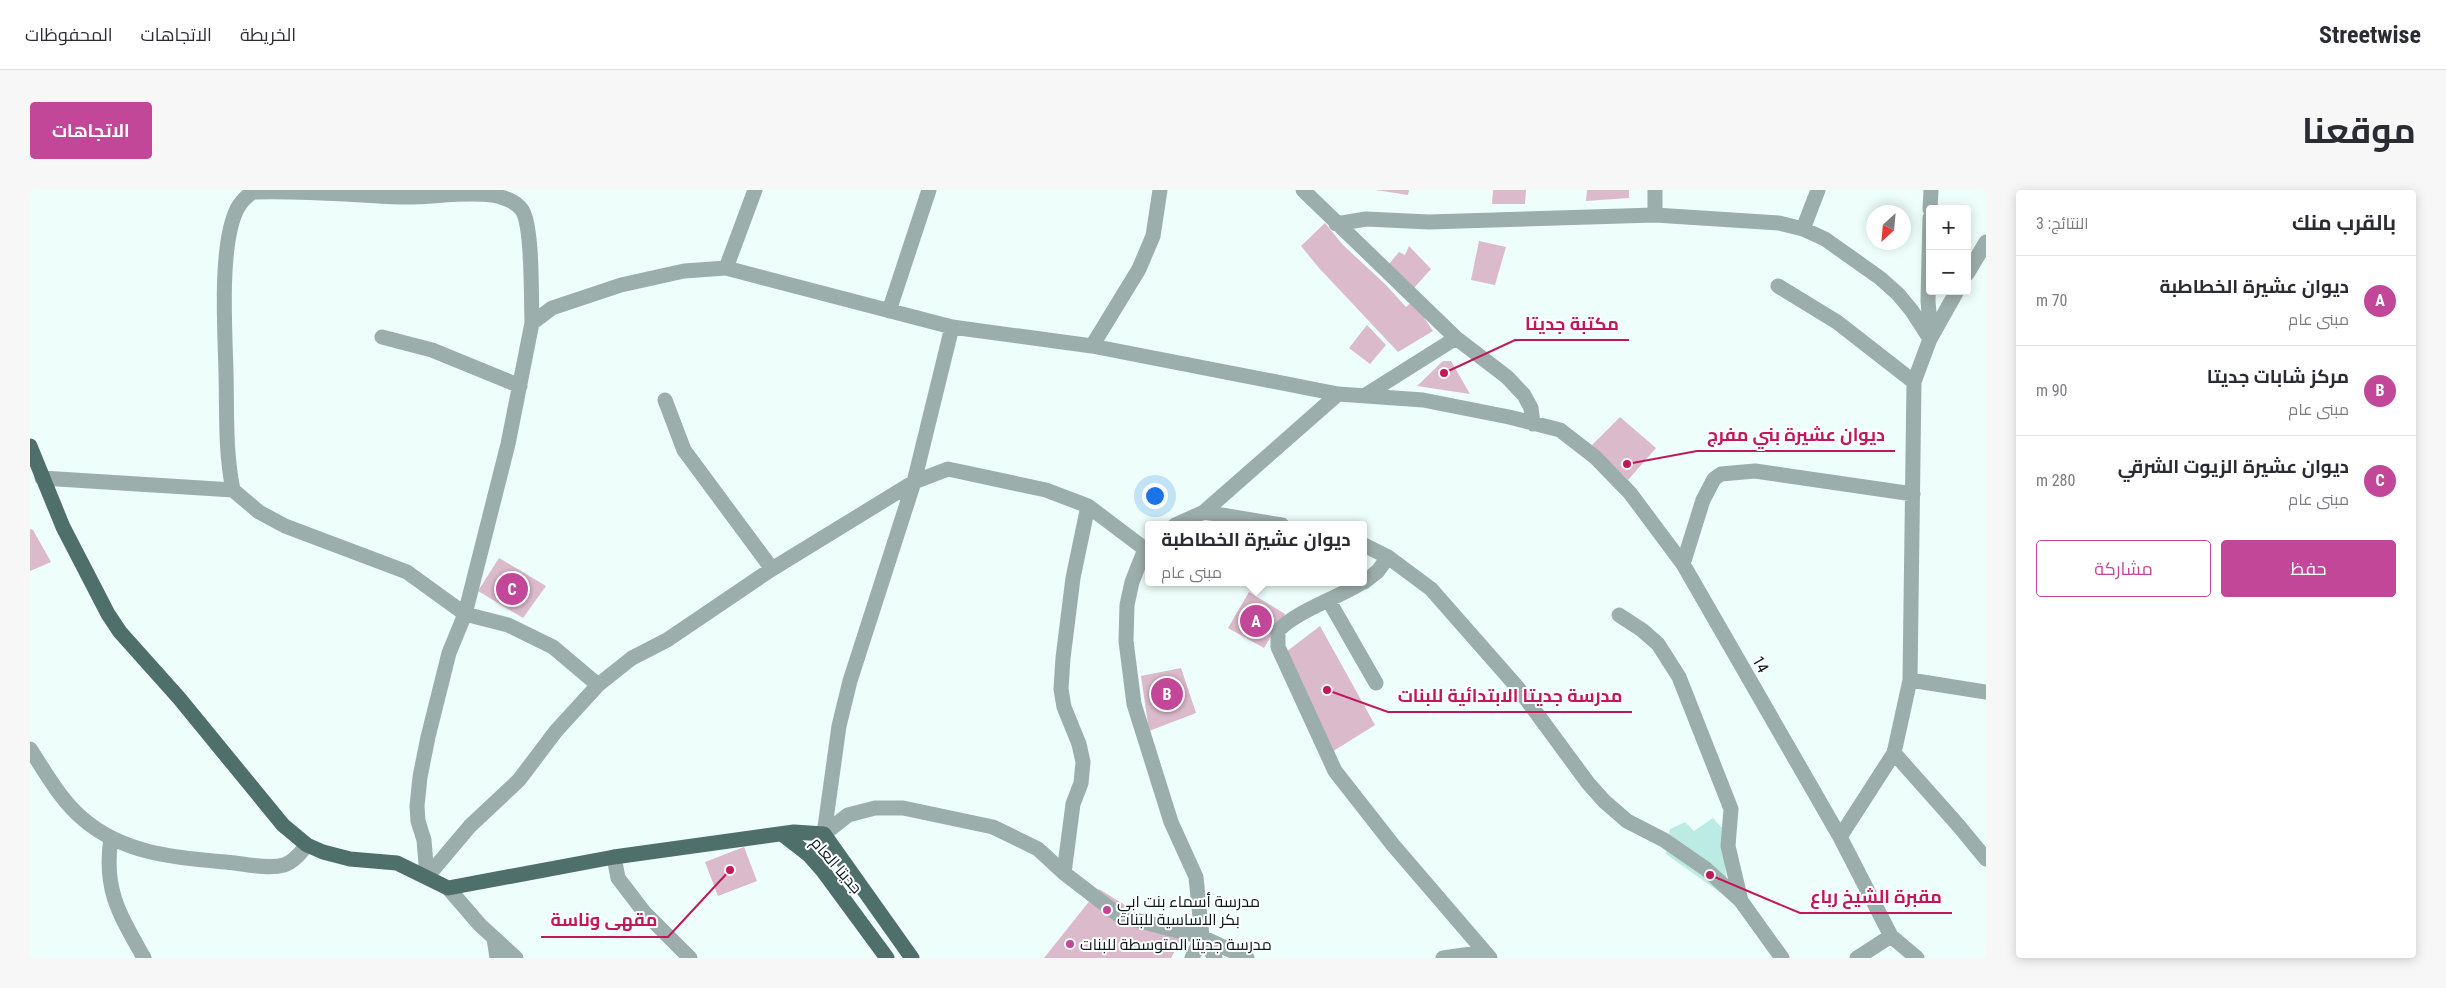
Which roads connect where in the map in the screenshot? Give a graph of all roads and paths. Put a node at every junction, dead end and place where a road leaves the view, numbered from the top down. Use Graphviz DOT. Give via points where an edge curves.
graph roads {
  1 [pos="755,190"];
  2 [pos="929,190"];
  3 [pos="1160,190"];
  4 [pos="1302,190"];
  5 [pos="1656,190"];
  6 [pos="1818,190"];
  7 [pos="1931,190"];
  8 [pos="473,192"];
  9 [pos="246,193"];
  10 [pos="1930,205"];
  11 [pos="1655,215"];
  12 [pos="1336,224"];
  13 [pos="1803,229"];
  14 [pos="1986,242"];
  15 [pos="1929,250"];
  16 [pos="1971,267"];
  17 [pos="726,268"];
  18 [pos="1778,286"];
  19 [pos="1955,295"];
  20 [pos="889,311"];
  21 [pos="532,322"];
  22 [pos="952,327"];
  23 [pos="1932,333"];
  24 [pos="382,336"];
  25 [pos="1456,338"];
  26 [pos="1092,346"];
  27 [pos="1914,382"];
  28 [pos="520,386"];
  29 [pos="1338,394"];
  30 [pos="1364,396"];
  31 [pos="665,400"];
  32 [pos="1533,424"];
  33 [pos="30,446"];
  34 [pos="42,478"];
  35 [pos="914,482"];
  36 [pos="234,490"];
  37 [pos="1912,494"];
  38 [pos="1088,506"];
  39 [pos="1204,512"];
  40 [pos="1185,521"];
  41 [pos="1258,521"];
  42 [pos="1367,546"];
  43 [pos="1145,547"];
  44 [pos="1145,553"];
  45 [pos="1388,557"];
  46 [pos="1683,564"];
  47 [pos="772,569"];
  48 [pos="1367,579"];
  49 [pos="1356,586"];
  50 [pos="1329,601"];
  51 [pos="465,614"];
  52 [pos="1619,615"];
  53 [pos="1910,680"];
  54 [pos="1376,683"];
  55 [pos="598,685"];
  56 [pos="1986,692"];
  57 [pos="30,749"];
  58 [pos="1894,753"];
  59 [pos="782,834"];
  60 [pos="824,834"];
  61 [pos="1840,837"];
  62 [pos="111,838"];
  63 [pos="307,845"];
  64 [pos="614,857"];
  65 [pos="1986,859"];
  66 [pos="1064,873"];
  67 [pos="427,877"];
  68 [pos="448,888"];
  69 [pos="1741,900"];
  70 [pos="1891,936"];
  71 [pos="1202,937"];
  72 [pos="494,938"];
  73 [pos="1488,955"];
  74 [pos="144,958"];
  75 [pos="496,958"];
  76 [pos="516,958"];
  77 [pos="690,958"];
  78 [pos="887,958"];
  79 [pos="912,958"];
  80 [pos="1192,958"];
  81 [pos="1215,958"];
  82 [pos="1247,958"];
  83 [pos="1443,958"];
  84 [pos="1782,958"];
  85 [pos="1858,958"];
  86 [pos="1917,958"];
  1 -- 17 [label="street"];
  2 -- 20 [label="street"];
  3 -- 26 [label="street" via="1153,236 1139,269"];
  4 -- 12 [label="street"];
  5 -- 11 [label="street"];
  6 -- 13 [label="street"];
  7 -- 10 [label="street"];
  8 -- 9 [label="street" via="402,197"];
  8 -- 21 [label="street" via="502,197 522,210 527,233"];
  9 -- 36 [label="street" via="232,225 224,306 227,443"];
  11 -- 12 [label="street" via="1429,222 1366,219"];
  11 -- 13 [label="street" via="1753,220"];
  12 -- 25 [label="street"];
  13 -- 23 [label="street" via="1825,239 1880,278"];
  14 -- 16 [label="street"];
  15 -- 23 [label="street" via="1928,314"];
  17 -- 20 [label="street, 14"];
  17 -- 21 [label="street, 14" via="684,271 621,285 552,308"];
  18 -- 27 [label="street" via="1837,322"];
  19 -- 23 [label="street"];
  20 -- 22 [label="street, 14"];
  21 -- 28 [label="street"];
  22 -- 26 [label="street, 14"];
  22 -- 35 [label="street"];
  23 -- 27 [label="street"];
  24 -- 28 [label="street" via="432,350"];
  25 -- 30 [label="street"];
  25 -- 32 [label="street" via="1507,377 1524,395 1531,408"];
  26 -- 29 [label="street, 14"];
  27 -- 37 [label="street"];
  28 -- 51 [label="street"];
  29 -- 30 [label="street, 14"];
  29 -- 39 [label="street"];
  30 -- 32 [label="street, 14" via="1423,400"];
  31 -- 47 [label="street" via="684,450"];
  32 -- 46 [label="street, 14" via="1560,430 1595,457 1630,493"];
  33 -- 34 [label="main road"];
  34 -- 36 [label="street"];
  34 -- 63 [label="main road" via="63,528 120,632 207,730 283,825"];
  35 -- 38 [label="street" via="948,469 1046,490"];
  35 -- 47 [label="street"];
  35 -- 60 [label="street" via="850,681 839,726"];
  36 -- 51 [label="street" via="259,512 286,526 407,572"];
  37 -- 46 [label="street" via="1755,472 1721,474 1714,479 1703,500"];
  37 -- 53 [label="street"];
  38 -- 43 [label="street"];
  38 -- 66 [label="street" via="1073,578 1061,689 1064,707 1084,762 1073,804"];
  39 -- 40 [label="street"];
  39 -- 41 [label="street"];
  42 -- 45 [label="street"];
  44 -- 71 [label="street" via="1132,582 1127,605 1129,670 1134,704 1171,822 1196,878"];
  45 -- 48 [label="street"];
  45 -- 69 [label="street" via="1431,589 1518,688 1588,784 1609,806 1627,821 1664,840 1706,869"];
  46 -- 61 [label="street, 14"];
  47 -- 55 [label="street" via="667,640 632,658"];
  49 -- 50 [label="street"];
  50 -- 54 [label="street"];
  50 -- 73 [label="street" via="1281,626 1278,647 1335,772"];
  51 -- 55 [label="street" via="508,625 553,647"];
  51 -- 67 [label="street" via="449,653 420,777 418,821 424,840"];
  52 -- 69 [label="street" via="1658,644 1679,677 1731,810 1728,846"];
  53 -- 56 [label="street"];
  53 -- 58 [label="street"];
  55 -- 67 [label="street" via="556,731 519,780 470,826"];
  57 -- 62 [label="street" via="69,805 83,820"];
  58 -- 61 [label="street"];
  58 -- 65 [label="street"];
  59 -- 60 [label="main road, جديتا العام"];
  59 -- 64 [label="main road"];
  59 -- 78 [label="main road, جديتا العام" via="809,855"];
  60 -- 66 [label="street" via="848,815 875,808 903,808 993,827 1014,835 1038,849"];
  60 -- 79 [label="main road, جديتا العام"];
  61 -- 70 [label="street, 14"];
  62 -- 63 [label="street" via="167,856 262,866 284,865"];
  62 -- 74 [label="street" via="108,862 111,890"];
  63 -- 67 [label="main road" via="350,859 397,863"];
  64 -- 68 [label="main road"];
  64 -- 77 [label="street" via="618,878 644,912"];
  66 -- 71 [label="street" via="1120,916"];
  67 -- 68 [label="main road"];
  68 -- 72 [label="street"];
  69 -- 84 [label="street"];
  70 -- 85 [label="street"];
  70 -- 86 [label="street, 14"];
  71 -- 80 [label="street"];
  71 -- 81 [label="street"];
  71 -- 82 [label="street"];
  72 -- 75 [label="street"];
  72 -- 76 [label="street"];
  73 -- 83 [label="street"];
}
